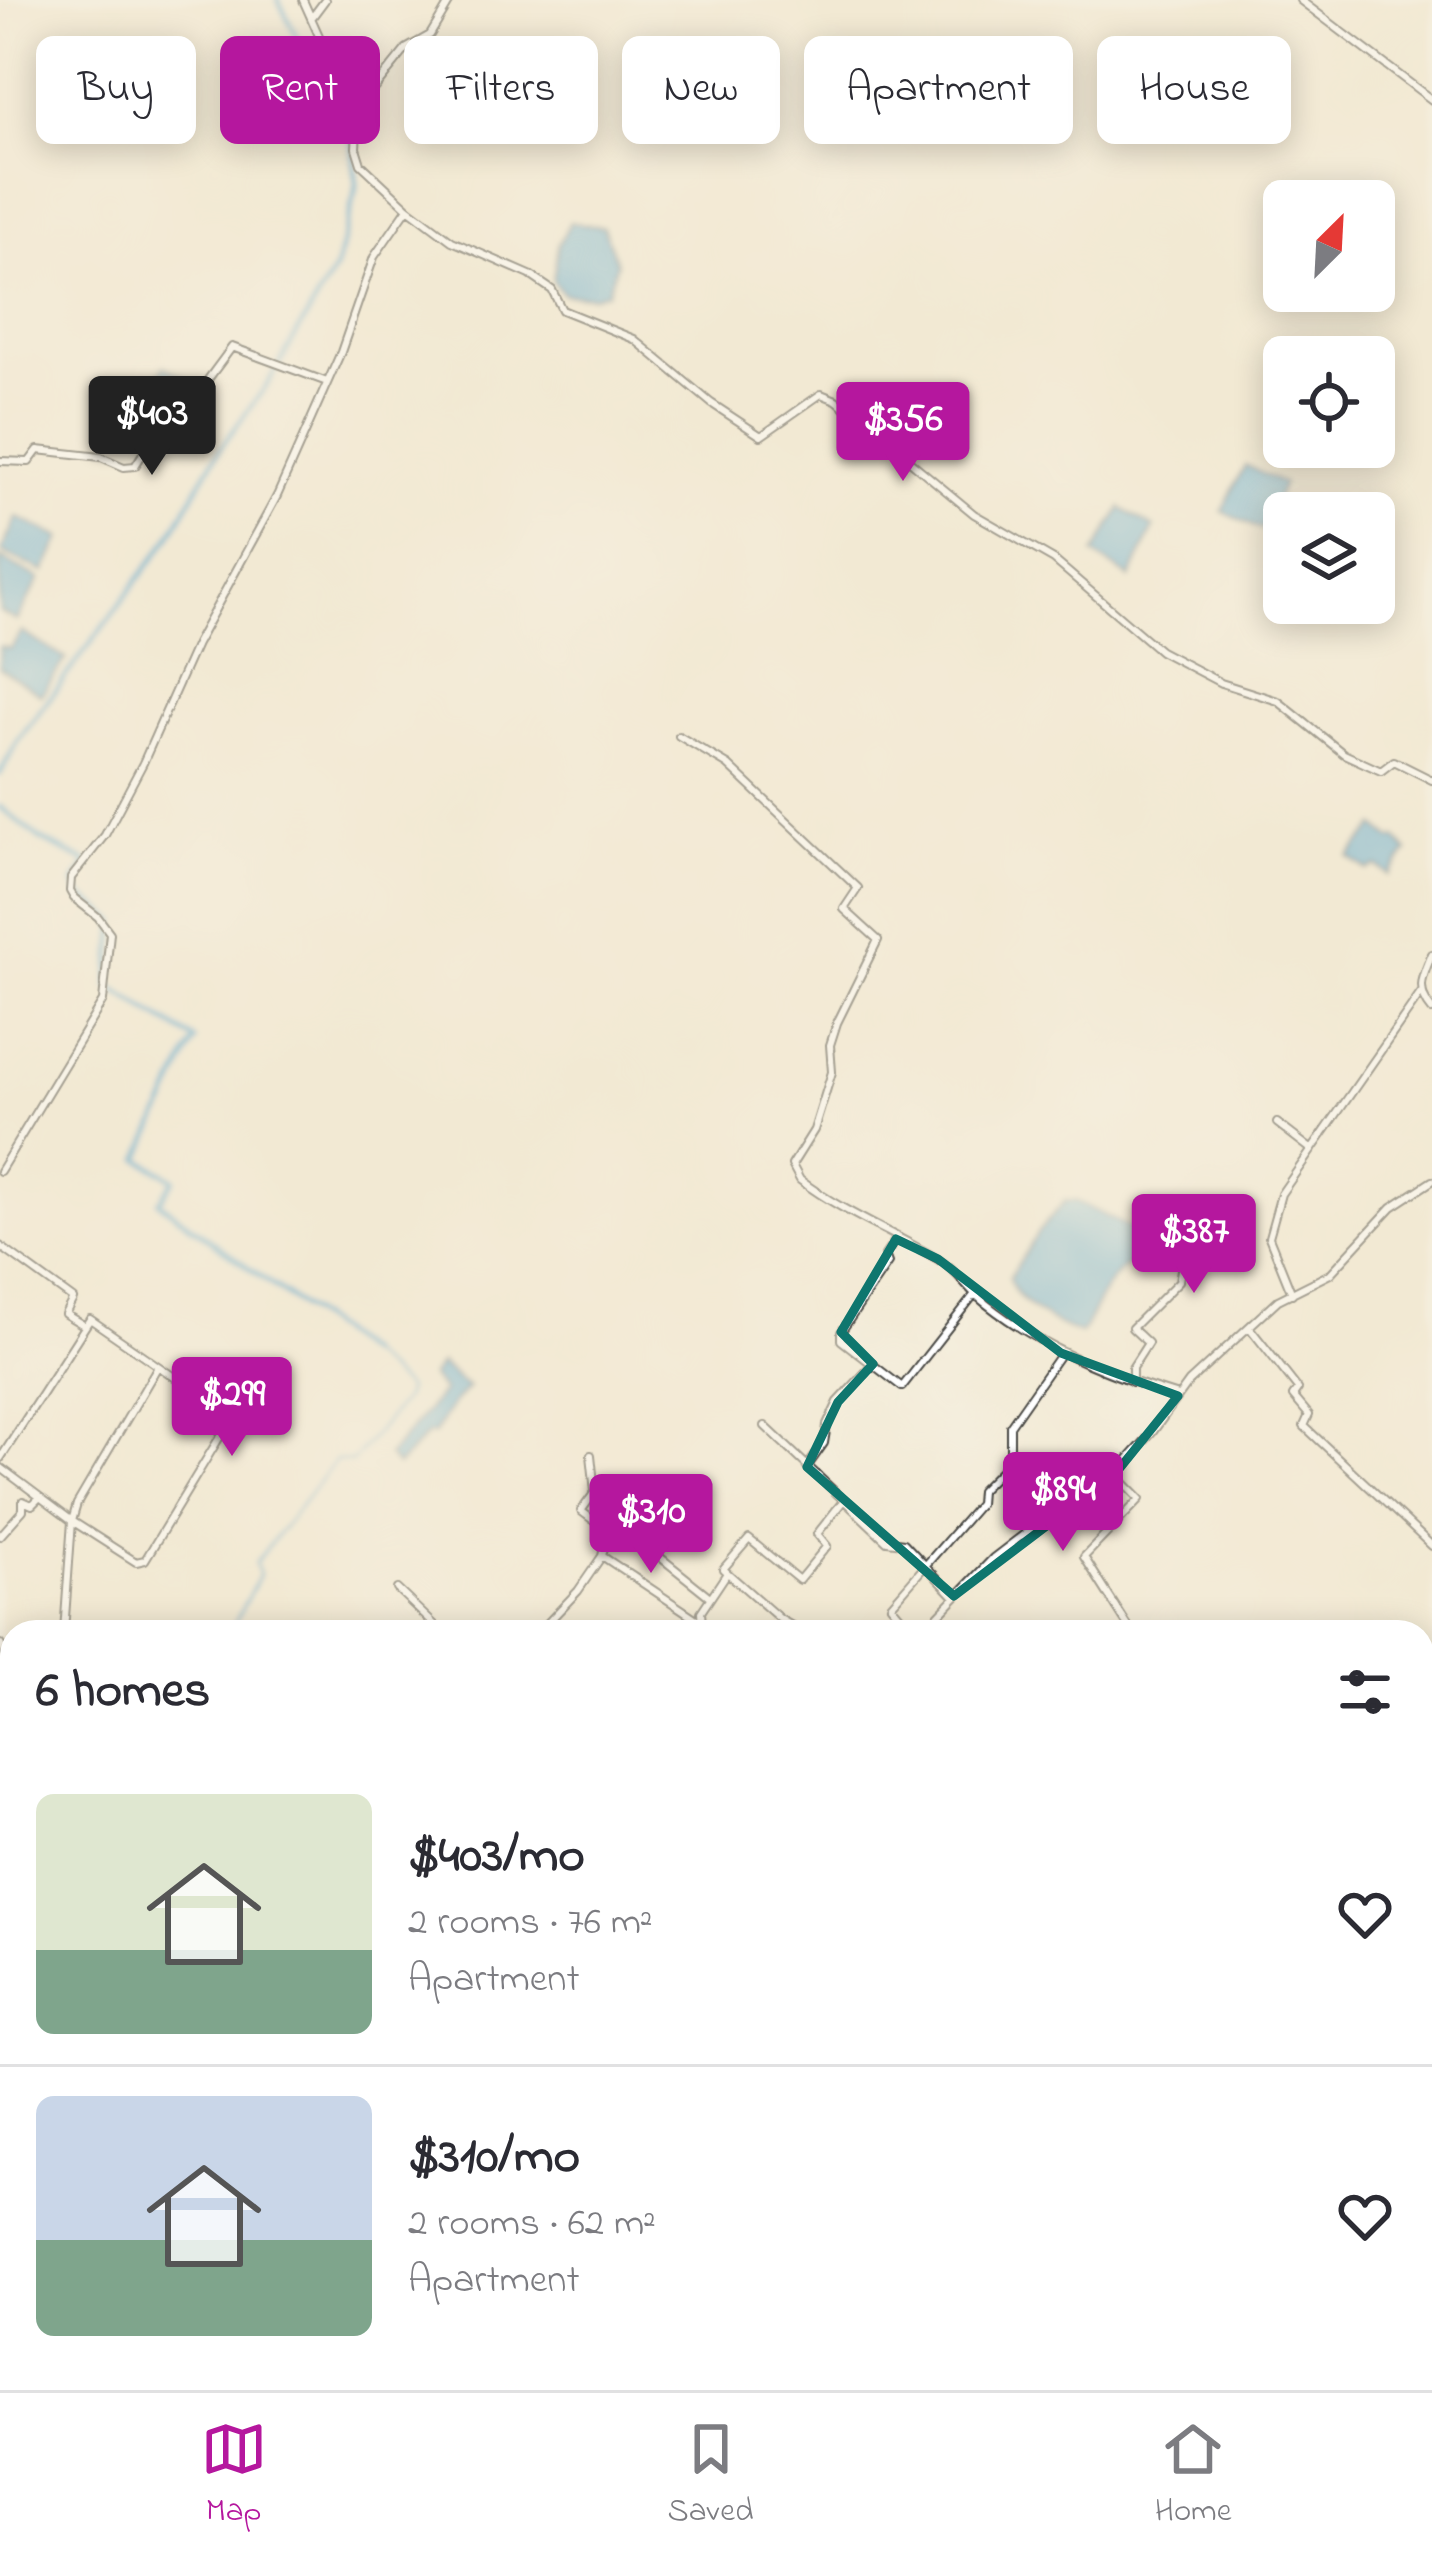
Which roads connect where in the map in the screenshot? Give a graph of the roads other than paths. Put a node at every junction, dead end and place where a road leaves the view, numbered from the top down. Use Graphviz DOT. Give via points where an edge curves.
graph roads {
  1 [pos="303,0"];
  2 [pos="325,0"];
  3 [pos="451,0"];
  4 [pos="1300,0"];
  5 [pos="313,16"];
  6 [pos="320,36"];
  7 [pos="380,81"];
  8 [pos="1432,100"];
  9 [pos="359,144"];
  10 [pos="408,208"];
  11 [pos="327,382"];
  12 [pos="0,461"];
  13 [pos="679,736"];
  14 [pos="1432,780"];
  15 [pos="1432,954"];
  16 [pos="1421,993"];
  17 [pos="1432,1010"];
  18 [pos="1277,1123"];
  19 [pos="1312,1150"];
  20 [pos="0,1171"];
  21 [pos="1432,1181"];
  22 [pos="1151,1235"];
  23 [pos="896,1239"];
  24 [pos="0,1246"];
  25 [pos="1292,1294"];
  26 [pos="974,1295"];
  27 [pos="85,1326"];
  28 [pos="1248,1327"];
  29 [pos="1060,1353"];
  30 [pos="873,1364"];
  31 [pos="158,1366"];
  32 [pos="1132,1382"];
  33 [pos="1178,1396"];
  34 [pos="765,1426"];
  35 [pos="0,1436"];
  36 [pos="10,1443"];
  37 [pos="591,1456"];
  38 [pos="0,1463"];
  39 [pos="807,1467"];
  40 [pos="1115,1474"];
  41 [pos="40,1497"];
  42 [pos="843,1501"];
  43 [pos="72,1521"];
  44 [pos="0,1536"];
  45 [pos="1432,1546"];
  46 [pos="662,1547"];
  47 [pos="602,1556"];
  48 [pos="923,1566"];
  49 [pos="727,1573"];
  50 [pos="397,1589"];
  51 [pos="954,1596"];
  52 [pos="710,1597"];
  53 [pos="65,1620"];
  54 [pos="429,1620"];
  55 [pos="550,1620"];
  56 [pos="688,1620"];
  57 [pos="700,1620"];
  58 [pos="782,1620"];
  59 [pos="907,1620"];
  60 [pos="932,1620"];
  61 [pos="1125,1620"];
  1 -- 5 [label="street"];
  2 -- 5 [label="street"];
  3 -- 7 [label="street" via="430,34"];
  4 -- 8 [label="street"];
  5 -- 6 [label="street"];
  9 -- 10 [label="street" via="361,164"];
  10 -- 11 [label="street" via="374,256"];
  10 -- 14 [label="street" via="452,241 530,275 562,310 634,339 761,436 821,394 836,400 974,514 1054,560 1160,651 1278,701 1372,770 1394,761"];
  11 -- 12 [label="street" via="232,347 135,466 38,450 29,462"];
  11 -- 20 [label="street" via="143,763 71,878 74,898 110,933 103,1001"];
  13 -- 23 [label="street" via="728,765 858,888 844,909 878,940 837,1023 814,1130 792,1165 819,1195"];
  15 -- 16 [label="street"];
  16 -- 17 [label="street"];
  16 -- 19 [label="street"];
  18 -- 19 [label="street"];
  19 -- 25 [label="street" via="1281,1194 1269,1237"];
  21 -- 25 [label="street" via="1392,1207 1330,1274"];
  22 -- 32 [label="street" via="1184,1253 1179,1281 1132,1328 1148,1346"];
  23 -- 26 [label="street" via="960,1274"];
  23 -- 30 [label="street" via="841,1332"];
  24 -- 27 [label="street" via="73,1299 65,1314"];
  25 -- 28 [label="street"];
  26 -- 29 [label="street"];
  26 -- 30 [label="street" via="902,1387"];
  27 -- 31 [label="street" via="90,1318"];
  27 -- 36 [label="street"];
  28 -- 33 [label="street"];
  28 -- 45 [label="street" via="1298,1389 1293,1396 1309,1415 1304,1426"];
  29 -- 32 [label="street"];
  29 -- 48 [label="street" via="1010,1426 1010,1461"];
  30 -- 39 [label="street" via="838,1402"];
  31 -- 43 [label="street"];
  31 -- 43 [label="street" via="232,1418 145,1560 136,1562"];
  32 -- 33 [label="street"];
  33 -- 40 [label="street"];
  34 -- 39 [label="street"];
  35 -- 36 [label="street"];
  36 -- 38 [label="street"];
  37 -- 47 [label="street" via="595,1492 581,1511 608,1531"];
  38 -- 41 [label="street"];
  39 -- 42 [label="street"];
  40 -- 51 [label="street" via="1070,1499"];
  40 -- 61 [label="street" via="1140,1499 1084,1556"];
  41 -- 43 [label="street"];
  41 -- 44 [label="street" via="23,1501"];
  42 -- 48 [label="street"];
  42 -- 49 [label="street" via="817,1534 827,1546 799,1580 749,1539"];
  43 -- 53 [label="street"];
  46 -- 52 [label="street" via="655,1553"];
  47 -- 55 [label="street"];
  47 -- 56 [label="street"];
  48 -- 51 [label="street"];
  48 -- 59 [label="street" via="890,1605"];
  49 -- 52 [label="street"];
  49 -- 58 [label="street"];
  50 -- 54 [label="street"];
  51 -- 60 [label="street"];
  52 -- 57 [label="street"];
}
